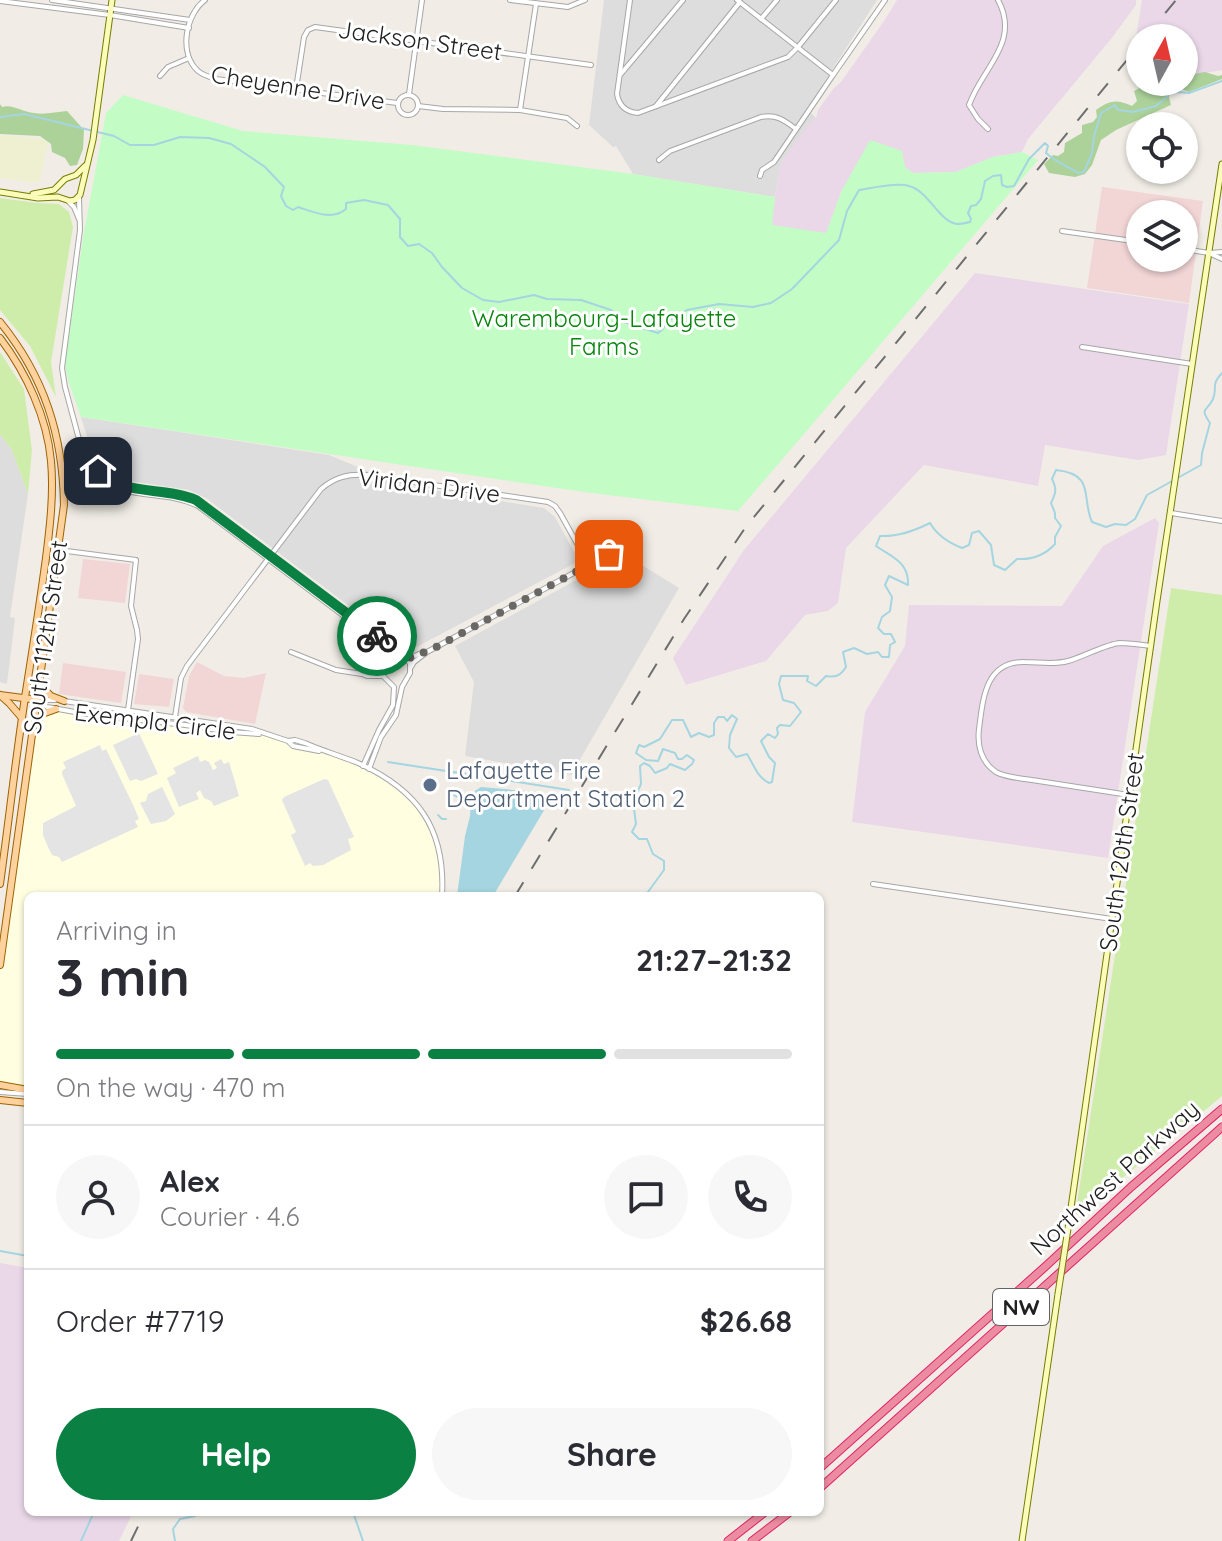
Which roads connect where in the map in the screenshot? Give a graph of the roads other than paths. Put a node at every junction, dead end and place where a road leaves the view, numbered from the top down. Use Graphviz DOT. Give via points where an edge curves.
graph roads {
  1 [pos="52,0"];
  2 [pos="205,0"];
  3 [pos="422,0"];
  4 [pos="510,0"];
  5 [pos="585,0"];
  6 [pos="630,0"];
  7 [pos="683,0"];
  8 [pos="777,0"];
  9 [pos="836,0"];
  10 [pos="885,0"];
  11 [pos="998,0"];
  12 [pos="0,1"];
  13 [pos="739,1"];
  14 [pos="196,3"];
  15 [pos="536,4"];
  16 [pos="111,7"];
  17 [pos="761,19"];
  18 [pos="190,20"];
  19 [pos="189,28"];
  20 [pos="417,41"];
  21 [pos="798,47"];
  22 [pos="528,56"];
  23 [pos="189,58"];
  24 [pos="591,65"];
  25 [pos="833,75"];
  26 [pos="160,76"];
  27 [pos="619,76"];
  28 [pos="296,89"];
  29 [pos="409,94"];
  30 [pos="397,103"];
  31 [pos="418,106"];
  32 [pos="655,107"];
  33 [pos="520,110"];
  34 [pos="577,126"];
  35 [pos="796,129"];
  36 [pos="988,129"];
  37 [pos="659,160"];
  38 [pos="1222,164"];
  39 [pos="86,165"];
  40 [pos="760,176"];
  41 [pos="72,178"];
  42 [pos="59,187"];
  43 [pos="81,187"];
  44 [pos="0,192"];
  45 [pos="80,195"];
  46 [pos="24,196"];
  47 [pos="65,199"];
  48 [pos="79,219"];
  49 [pos="1062,231"];
  50 [pos="1126,240"];
  51 [pos="1198,251"];
  52 [pos="1222,252"];
  53 [pos="1209,253"];
  54 [pos="1222,259"];
  55 [pos="0,322"];
  56 [pos="0,338"];
  57 [pos="1082,347"];
  58 [pos="1192,364"];
  59 [pos="1171,513"];
  60 [pos="1222,521"];
  61 [pos="59,550"];
  62 [pos="609,554"];
  63 [pos="269,557"];
  64 [pos="589,565"];
  65 [pos="1151,646"];
  66 [pos="291,652"];
  67 [pos="427,652"];
  68 [pos="393,654"];
  69 [pos="385,659"];
  70 [pos="407,659"];
  71 [pos="382,665"];
  72 [pos="411,668"];
  73 [pos="362,674"];
  74 [pos="383,676"];
  75 [pos="405,681"];
  76 [pos="391,683"];
  77 [pos="40,685"];
  78 [pos="0,695"];
  79 [pos="25,699"];
  80 [pos="38,700"];
  81 [pos="64,701"];
  82 [pos="56,709"];
  83 [pos="128,710"];
  84 [pos="175,717"];
  85 [pos="22,718"];
  86 [pos="34,728"];
  87 [pos="264,734"];
  88 [pos="366,767"];
  89 [pos="1130,795"];
  90 [pos="0,884"];
  91 [pos="873,884"];
  92 [pos="442,892"];
  93 [pos="1113,919"];
  94 [pos="0,965"];
  95 [pos="0,1085"];
  96 [pos="24,1091"];
  97 [pos="0,1092"];
  98 [pos="24,1092"];
  99 [pos="0,1100"];
  100 [pos="24,1103"];
  101 [pos="1222,1109"];
  102 [pos="1222,1127"];
  103 [pos="824,1464"];
  104 [pos="824,1484"];
  105 [pos="760,1516"];
  106 [pos="785,1516"];
  107 [pos="728,1541"];
  108 [pos="752,1541"];
  109 [pos="1022,1541"];
  1 -- 16 [label="street"];
  2 -- 14 [label="street"];
  3 -- 20 [label="street"];
  4 -- 15 [label="street"];
  5 -- 15 [label="street" via="568,7"];
  6 -- 27 [label="street"];
  7 -- 27 [label="street"];
  8 -- 17 [label="street"];
  9 -- 21 [label="street"];
  10 -- 25 [label="street"];
  11 -- 36 [label="street" via="1005,35 969,105"];
  12 -- 16 [label="street"];
  13 -- 17 [label="street"];
  13 -- 32 [label="street"];
  14 -- 18 [label="street"];
  15 -- 22 [label="street"];
  16 -- 18 [label="street"];
  16 -- 19 [label="street"];
  16 -- 39 [label="main road"];
  17 -- 21 [label="street"];
  18 -- 19 [label="street, Cheyenne Drive"];
  19 -- 23 [label="street, Cheyenne Drive"];
  20 -- 22 [label="street, Jackson Street"];
  20 -- 28 [label="street, Jackson Street" via="315,27 304,37"];
  20 -- 29 [label="street"];
  21 -- 25 [label="street"];
  21 -- 32 [label="street" via="788,57"];
  22 -- 24 [label="street, Jackson Street"];
  22 -- 33 [label="street"];
  23 -- 26 [label="street"];
  23 -- 28 [label="street, Cheyenne Drive" via="216,79"];
  25 -- 35 [label="street"];
  27 -- 32 [label="street" via="618,100 626,110 638,113"];
  28 -- 30 [label="street, Cheyenne Drive"];
  29 -- 30 [label="street"];
  29 -- 31 [label="street"];
  30 -- 31 [label="street" via="408,115"];
  31 -- 33 [label="street, Cheyenne Drive"];
  33 -- 34 [label="street, Cheyenne Drive" via="567,118"];
  35 -- 37 [label="street" via="780,118 761,117 670,151"];
  35 -- 40 [label="street"];
  38 -- 53 [label="main road, South 120th Street"];
  39 -- 41 [label="main road"];
  39 -- 43 [label="main road"];
  41 -- 42 [label="main road"];
  41 -- 43 [label="main road"];
  42 -- 46 [label="main road"];
  42 -- 47 [label="main road"];
  43 -- 45 [label="main road"];
  44 -- 46 [label="main road"];
  45 -- 47 [label="main road"];
  45 -- 48 [label="street"];
  46 -- 47 [label="main road"];
  47 -- 48 [label="street"];
  48 -- 63 [label="street" via="62,368 89,468 107,485 190,502"];
  49 -- 50 [label="street"];
  51 -- 53 [label="street"];
  52 -- 53 [label="street"];
  53 -- 54 [label="street"];
  53 -- 58 [label="main road, South 120th Street"];
  55 -- 61 [label="main road, South 112th Street" via="33,371 57,434 64,491"];
  56 -- 79 [label="main road, South 112th Street" via="35,399 51,459 51,517"];
  57 -- 58 [label="street"];
  58 -- 59 [label="main road, South 120th Street"];
  59 -- 60 [label="street"];
  59 -- 65 [label="main road, South 120th Street"];
  61 -- 77 [label="main road, South 112th Street"];
  61 -- 83 [label="street" via="136,560 131,606 138,639"];
  62 -- 64 [label="street"];
  63 -- 64 [label="street, Viridan Drive" via="321,489 352,474 548,502 558,509"];
  63 -- 68 [label="street" via="377,635"];
  63 -- 69 [label="street" via="373,638"];
  63 -- 84 [label="street, Viridan Drive" via="185,668"];
  64 -- 67 [label="street"];
  65 -- 89 [label="main road, South 120th Street"];
  65 -- 89 [label="street" via="1120,643 1066,662 1006,666 985,690 978,733 981,753 1001,774"];
  66 -- 73 [label="street"];
  67 -- 70 [label="street"];
  67 -- 72 [label="street"];
  68 -- 69 [label="street"];
  68 -- 70 [label="street"];
  69 -- 71 [label="street"];
  70 -- 72 [label="street"];
  71 -- 73 [label="street"];
  71 -- 74 [label="street"];
  72 -- 75 [label="street"];
  73 -- 74 [label="street"];
  74 -- 76 [label="street"];
  75 -- 76 [label="street"];
  75 -- 88 [label="street" via="396,715"];
  76 -- 88 [label="street" via="393,705"];
  77 -- 80 [label="main road, South 112th Street"];
  77 -- 81 [label="main road"];
  78 -- 79 [label="main road"];
  78 -- 85 [label="main road"];
  79 -- 80 [label="main road"];
  79 -- 85 [label="main road, South 112th Street"];
  80 -- 81 [label="street, Exempla Circle"];
  80 -- 82 [label="street, Exempla Circle"];
  80 -- 86 [label="main road, South 112th Street"];
  81 -- 83 [label="street, Exempla Circle"];
  82 -- 86 [label="main road" via="42,714"];
  82 -- 87 [label="street, Exempla Circle"];
  83 -- 84 [label="street, Exempla Circle"];
  84 -- 87 [label="street, Exempla Circle"];
  85 -- 90 [label="main road, South 112th Street"];
  86 -- 94 [label="main road, South 112th Street"];
  87 -- 88 [label="street, Exempla Circle"];
  88 -- 92 [label="street, Exempla Circle" via="398,786 426,815 441,857"];
  89 -- 93 [label="main road, South 120th Street"];
  91 -- 93 [label="street"];
  93 -- 109 [label="main road, South 120th Street, bridge"];
  95 -- 96 [label="main road"];
  97 -- 98 [label="street"];
  99 -- 100 [label="main road"];
  101 -- 103 [label="highway, Northwest Parkway / NW"];
  102 -- 104 [label="highway, Northwest Parkway / NW"];
  105 -- 107 [label="highway"];
  106 -- 108 [label="highway"];
}
